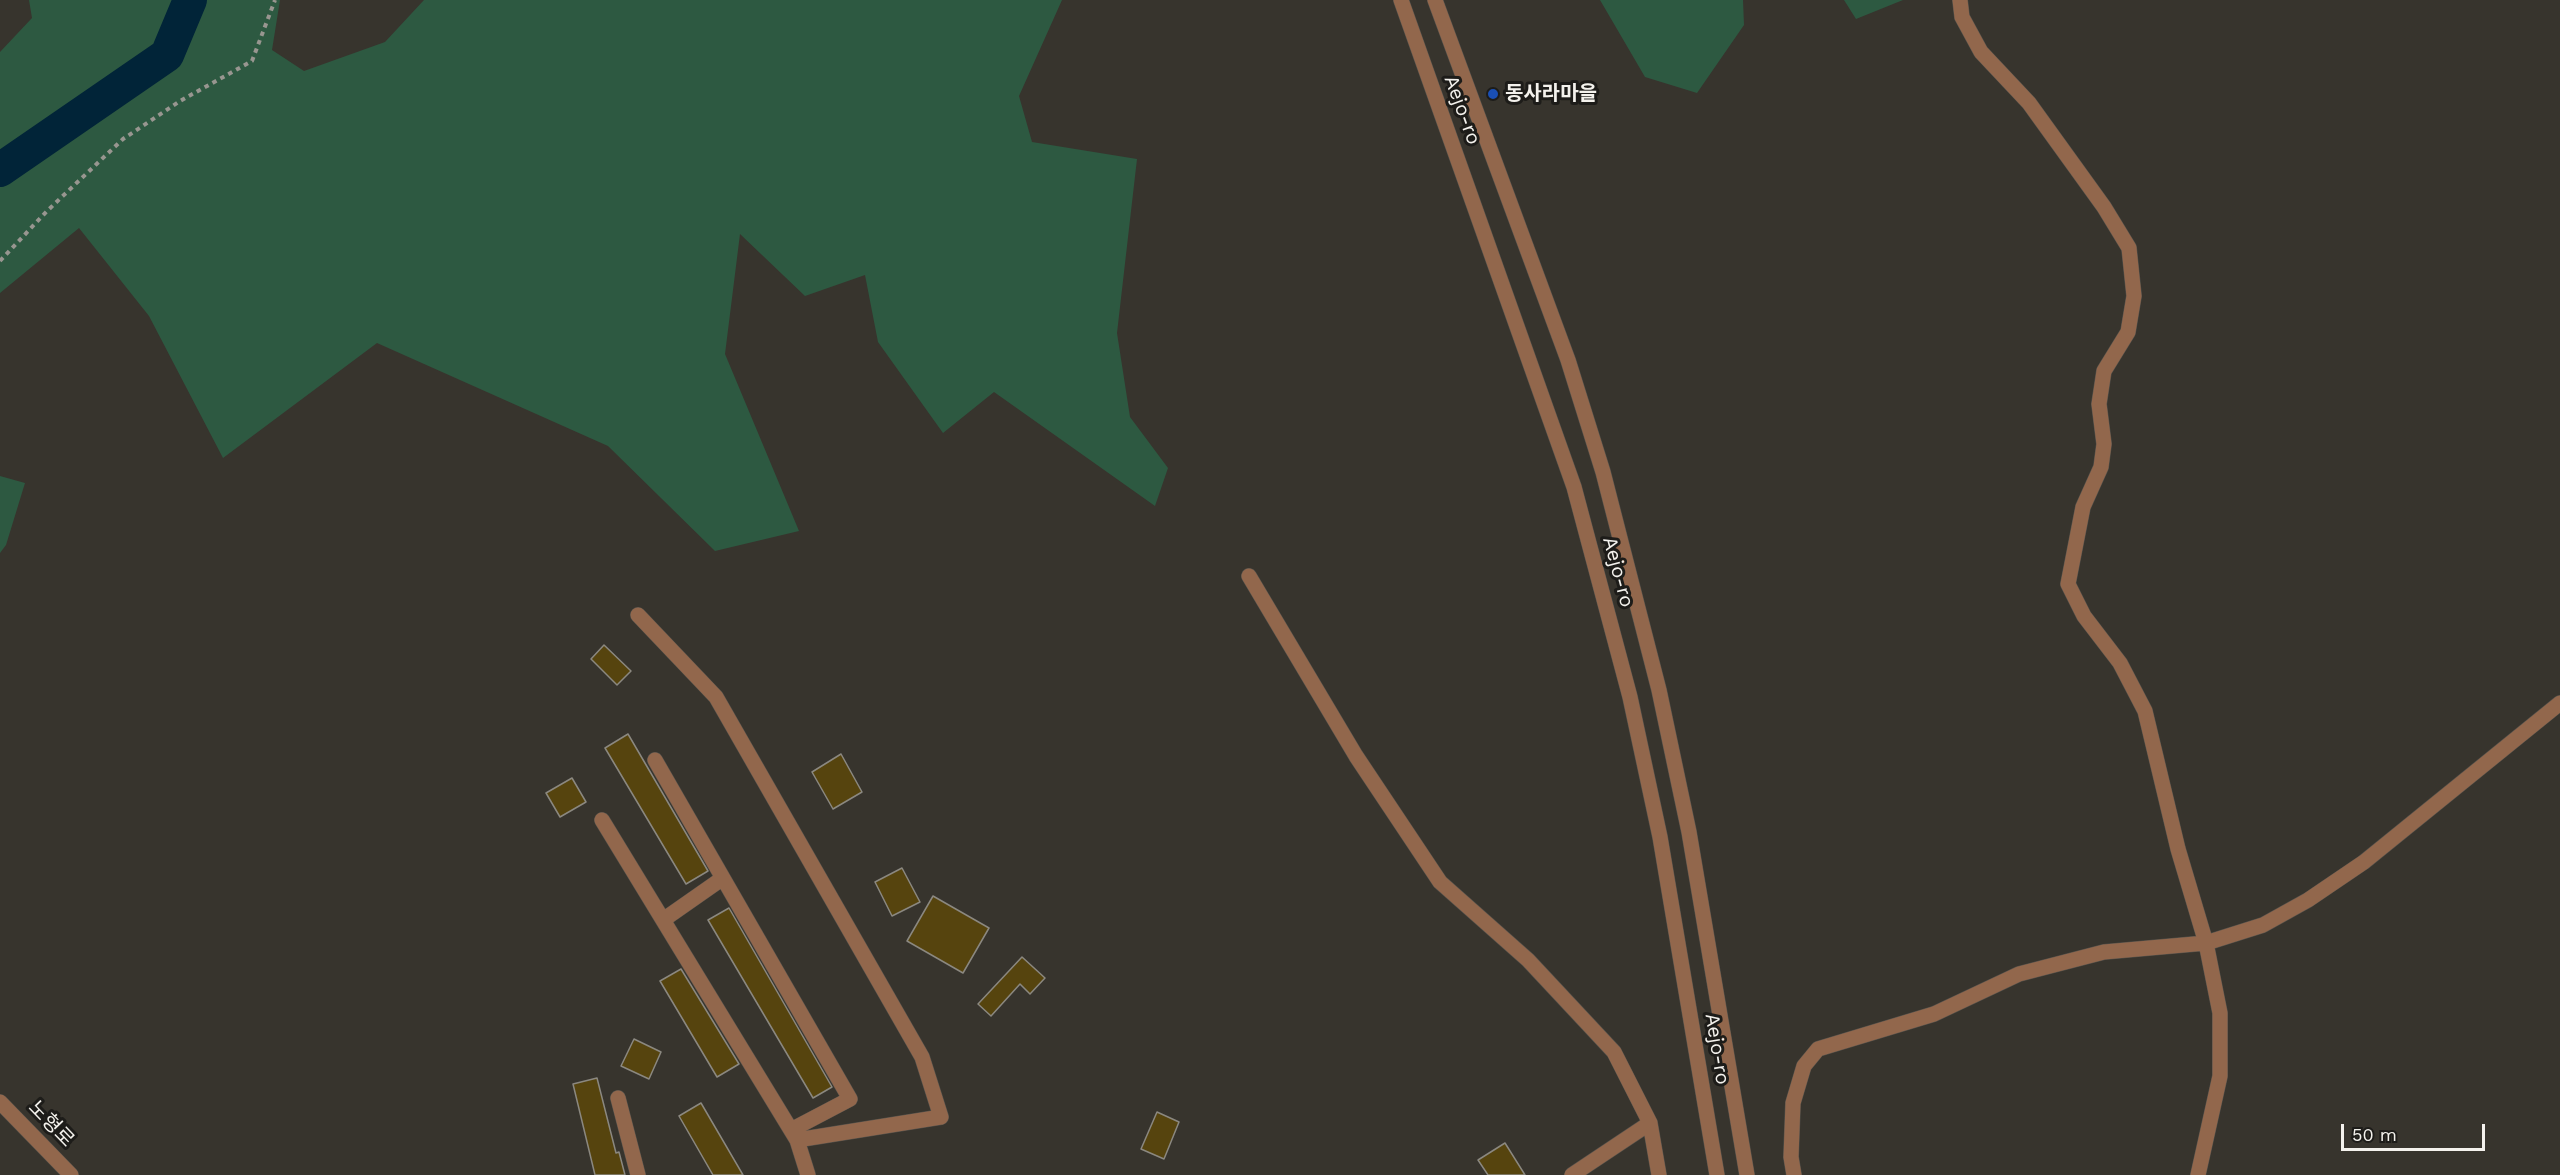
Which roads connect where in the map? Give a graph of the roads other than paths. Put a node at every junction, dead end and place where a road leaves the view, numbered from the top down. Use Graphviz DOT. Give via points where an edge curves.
graph roads {
  1 [pos="1401,0"];
  2 [pos="1435,0"];
  3 [pos="1960,0"];
  4 [pos="1249,576"];
  5 [pos="638,615"];
  6 [pos="2560,703"];
  7 [pos="654,760"];
  8 [pos="602,820"];
  9 [pos="723,878"];
  10 [pos="663,920"];
  11 [pos="2206,943"];
  12 [pos="618,1098"];
  13 [pos="0,1102"];
  14 [pos="1650,1123"];
  15 [pos="794,1135"];
  16 [pos="70,1175"];
  17 [pos="638,1175"];
  18 [pos="808,1175"];
  19 [pos="1572,1175"];
  20 [pos="1659,1175"];
  21 [pos="1717,1175"];
  22 [pos="1747,1175"];
  23 [pos="1794,1175"];
  24 [pos="2199,1175"];
  1 -- 21 [label="street, Aejo-ro" via="1580,509 1630,697 1660,837"];
  2 -- 22 [label="street, Aejo-ro" via="1568,360 1634,588 1689,832"];
  3 -- 11 [label="street" via="1962,17 1981,52 2030,103 2129,248 2134,296 2128,332 2104,370 2099,404 2104,444 2101,467 2083,507 2068,584 2084,616 2120,663 2145,711 2178,849"];
  4 -- 14 [label="street" via="1356,756 1440,882 1528,960 1614,1052"];
  5 -- 15 [label="street" via="716,697 922,1057 941,1117"];
  6 -- 11 [label="street" via="2364,862 2308,900 2263,925"];
  7 -- 9 [label="street"];
  8 -- 10 [label="street"];
  9 -- 10 [label="street"];
  9 -- 15 [label="street" via="850,1099"];
  10 -- 15 [label="street"];
  11 -- 23 [label="street" via="2104,952 2019,974 1934,1014 1818,1049 1804,1066 1794,1103"];
  11 -- 24 [label="street" via="2220,1013 2220,1077"];
  12 -- 17 [label="street"];
  13 -- 16 [label="street, 노형로"];
  14 -- 19 [label="street"];
  14 -- 20 [label="street"];
  15 -- 18 [label="street"];
}
